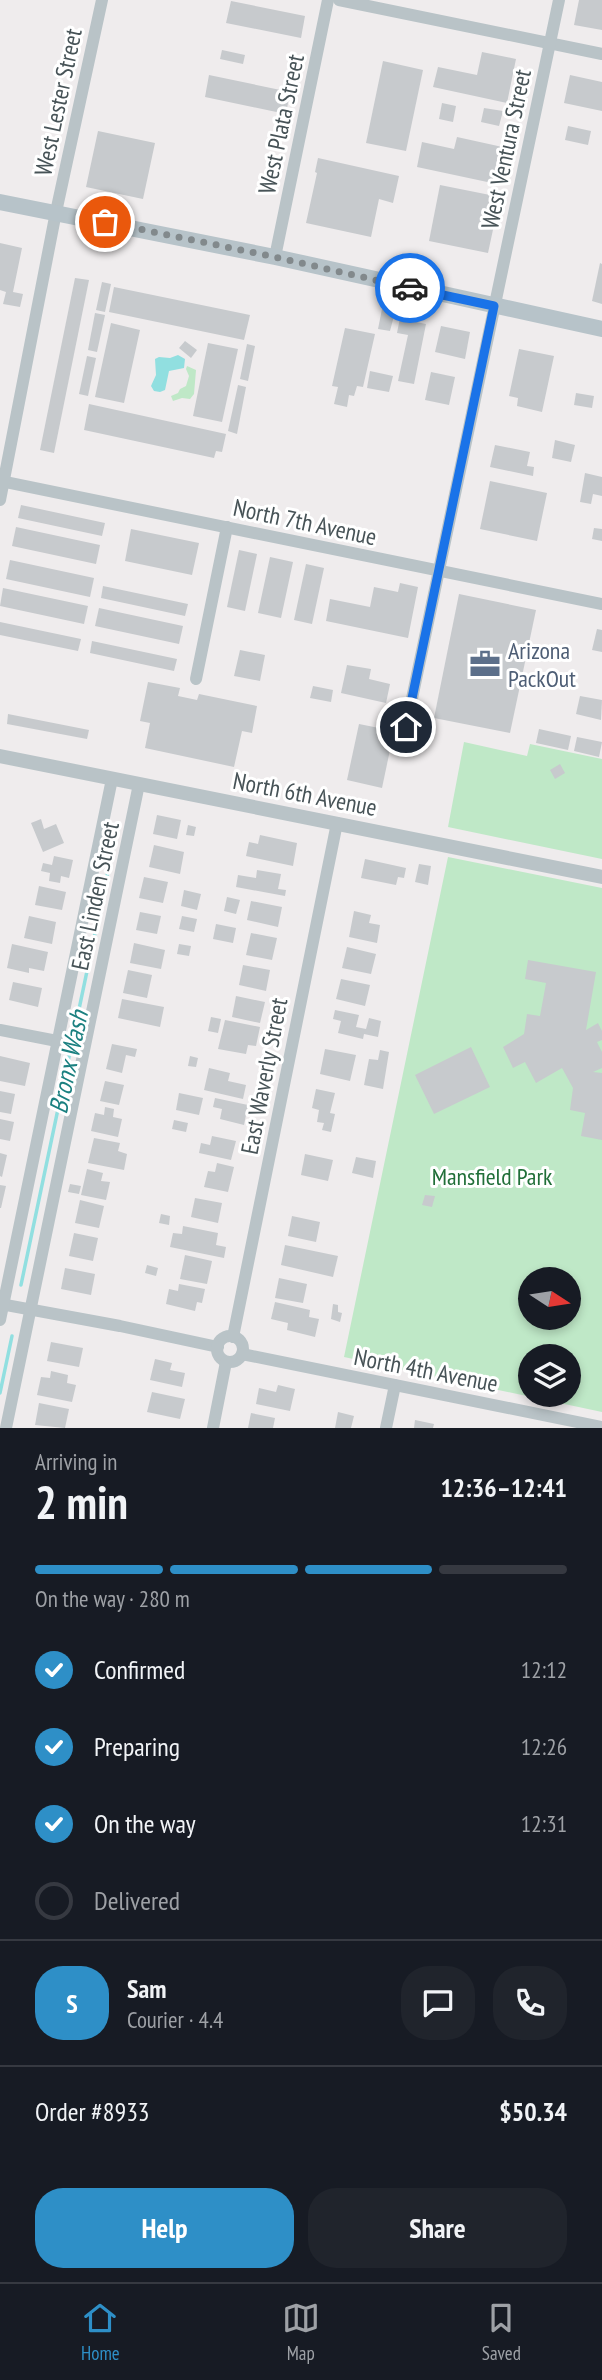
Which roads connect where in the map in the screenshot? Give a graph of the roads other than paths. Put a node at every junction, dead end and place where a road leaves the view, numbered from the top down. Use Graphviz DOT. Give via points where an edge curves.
graph roads {
  1 [pos="102,0"];
  2 [pos="328,0"];
  3 [pos="338,0"];
  4 [pos="559,0"];
  5 [pos="550,43"];
  6 [pos="602,54"];
  7 [pos="0,201"];
  8 [pos="56,212"];
  9 [pos="275,257"];
  10 [pos="494,306"];
  11 [pos="602,329"];
  12 [pos="2,481"];
  13 [pos="0,500"];
  14 [pos="227,527"];
  15 [pos="440,570"];
  16 [pos="602,604"];
  17 [pos="197,679"];
  18 [pos="406,727"];
  19 [pos="0,756"];
  20 [pos="112,779"];
  21 [pos="139,784"];
  22 [pos="337,823"];
  23 [pos="602,877"];
  24 [pos="0,1030"];
  25 [pos="57,1041"];
  26 [pos="2,1304"];
  27 [pos="30,1310"];
  28 [pos="0,1320"];
  29 [pos="233,1337"];
  30 [pos="218,1347"];
  31 [pos="242,1354"];
  32 [pos="226,1362"];
  33 [pos="395,1385"];
  34 [pos="602,1427"];
  35 [pos="6,1428"];
  36 [pos="213,1428"];
  37 [pos="386,1428"];
  1 -- 8 [label="street, West Lester Street"];
  2 -- 9 [label="street, West Plata Street"];
  3 -- 5 [label="street"];
  4 -- 5 [label="street, West Ventura Street"];
  5 -- 6 [label="street"];
  5 -- 10 [label="street, West Ventura Street"];
  7 -- 8 [label="main road"];
  8 -- 9 [label="main road"];
  8 -- 12 [label="street, West Lester Street"];
  9 -- 10 [label="main road"];
  10 -- 11 [label="main road"];
  10 -- 15 [label="street, West Ventura Street"];
  12 -- 13 [label="street, West Lester Street"];
  12 -- 14 [label="street, North 7th Avenue"];
  14 -- 15 [label="street, North 7th Avenue"];
  14 -- 17 [label="street"];
  15 -- 16 [label="street, North 7th Avenue"];
  15 -- 18 [label="street, West Ventura Street"];
  19 -- 20 [label="street, North 6th Avenue"];
  20 -- 21 [label="street, North 6th Avenue"];
  20 -- 25 [label="street, East Linden Street"];
  21 -- 22 [label="street, North 6th Avenue"];
  21 -- 27 [label="street, East Linden Street"];
  22 -- 23 [label="street, North 6th Avenue"];
  22 -- 29 [label="street, East Waverly Street"];
  24 -- 25 [label="street"];
  25 -- 26 [label="street, East Linden Street"];
  26 -- 27 [label="street"];
  26 -- 28 [label="street, East Linden Street"];
  27 -- 30 [label="street"];
  27 -- 35 [label="street, East Linden Street"];
  29 -- 30 [label="street" via="224,1338"];
  29 -- 31 [label="street" via="242,1344"];
  30 -- 32 [label="street"];
  31 -- 32 [label="street" via="234,1362"];
  31 -- 33 [label="street, North 4th Avenue"];
  32 -- 36 [label="street"];
  33 -- 34 [label="street, North 4th Avenue"];
  33 -- 37 [label="street"];
}
